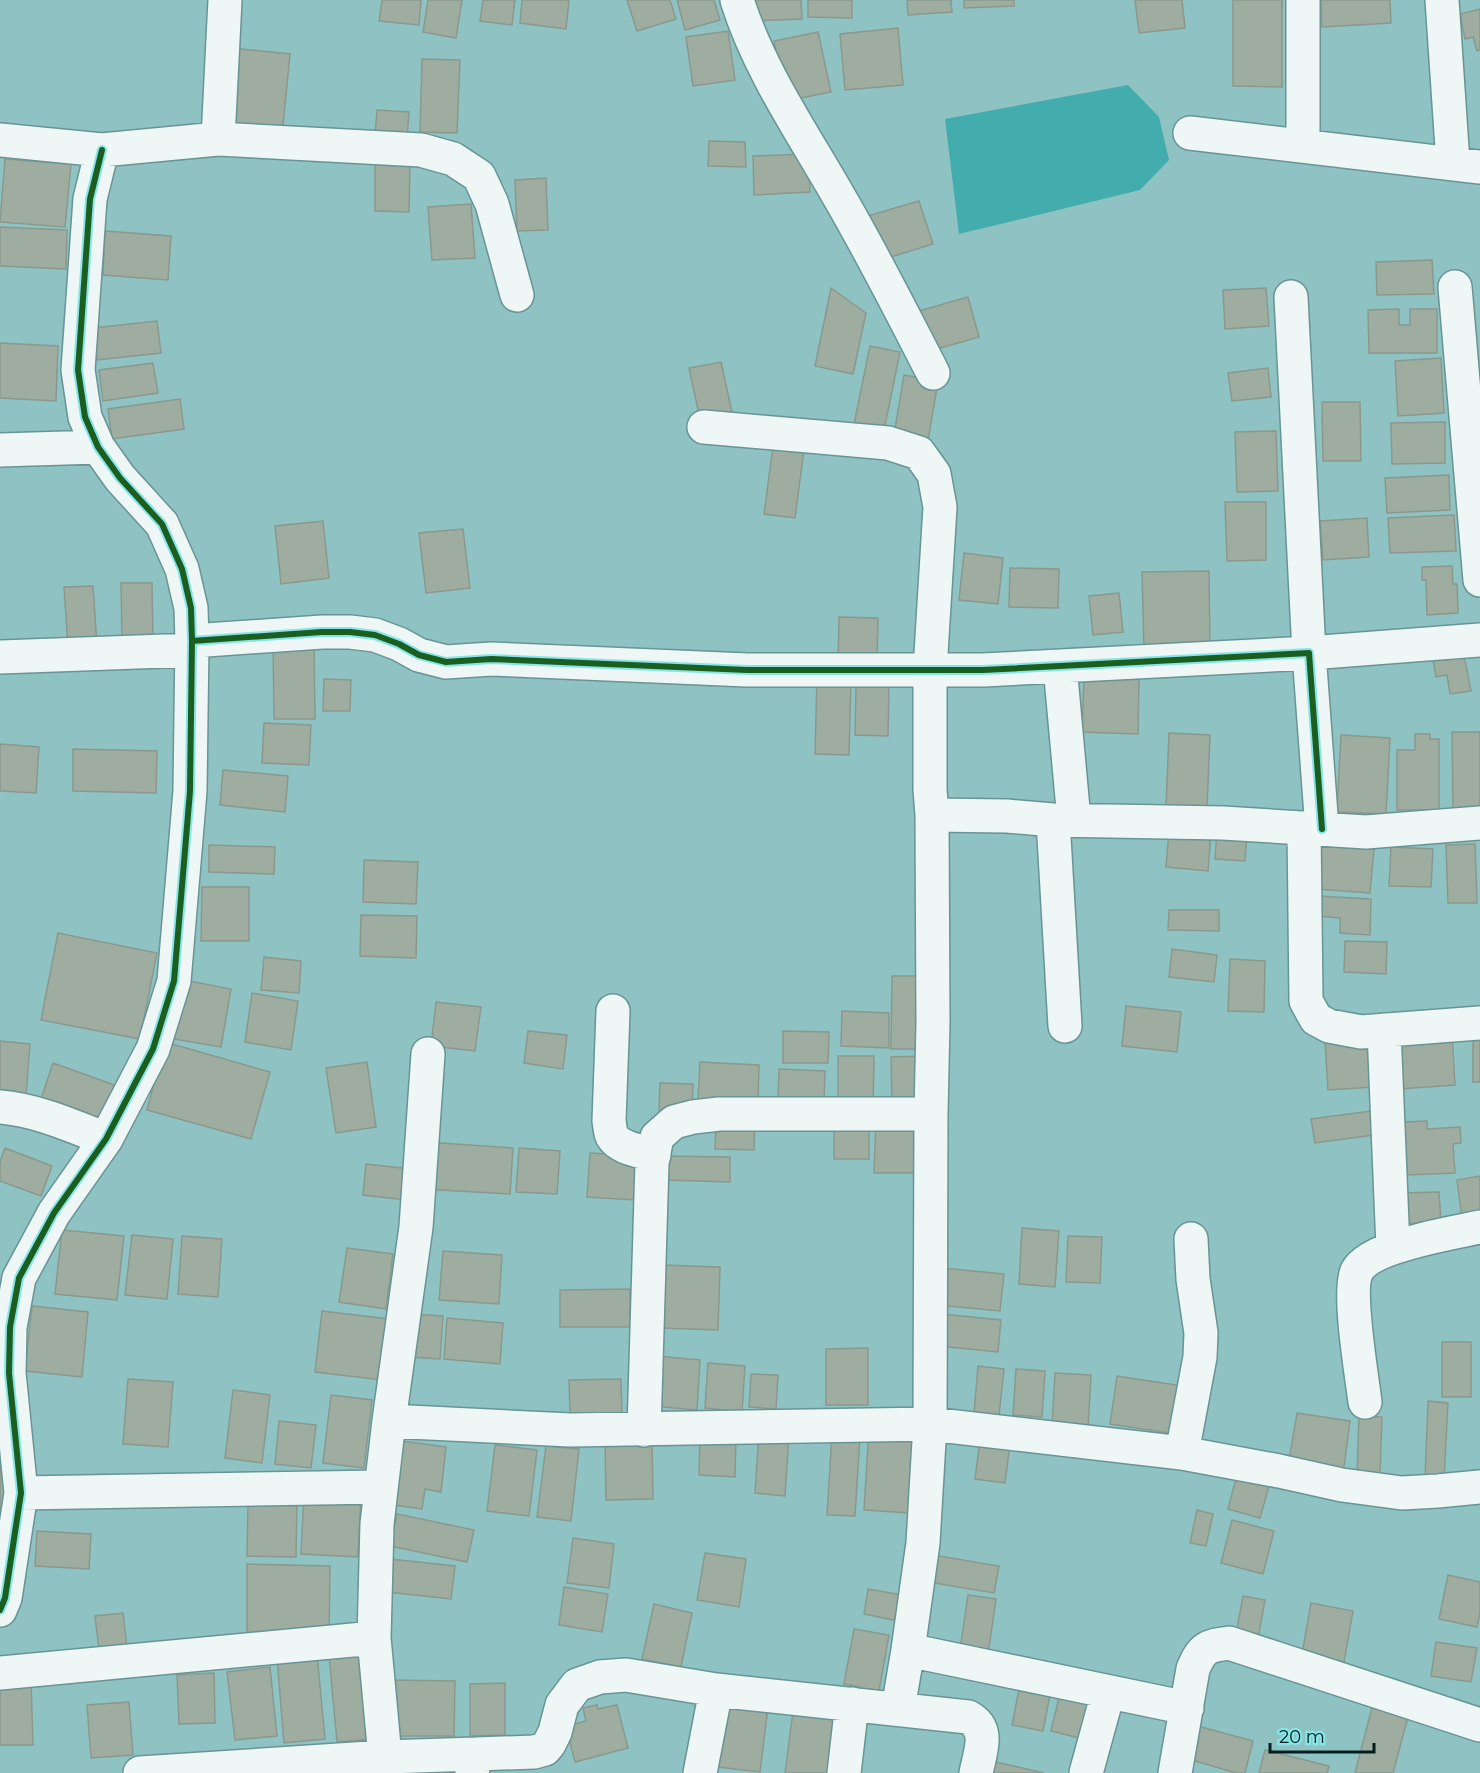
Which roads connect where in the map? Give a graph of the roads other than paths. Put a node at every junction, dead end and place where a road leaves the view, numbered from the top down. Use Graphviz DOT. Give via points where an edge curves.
graph roads {
  1 [pos="225,0"];
  2 [pos="737,0"];
  3 [pos="1304,0"];
  4 [pos="1442,0"];
  5 [pos="1190,133"];
  6 [pos="0,140"];
  7 [pos="218,140"];
  8 [pos="1303,145"];
  9 [pos="102,150"];
  10 [pos="1467,165"];
  11 [pos="1455,287"];
  12 [pos="517,295"];
  13 [pos="1290,297"];
  14 [pos="933,373"];
  15 [pos="704,427"];
  16 [pos="98,447"];
  17 [pos="0,450"];
  18 [pos="1480,580"];
  19 [pos="1480,640"];
  20 [pos="192,646"];
  21 [pos="1309,653"];
  22 [pos="0,657"];
  23 [pos="1060,666"];
  24 [pos="930,670"];
  25 [pos="932,815"];
  26 [pos="1064,820"];
  27 [pos="1480,823"];
  28 [pos="1313,829"];
  29 [pos="612,1011"];
  30 [pos="1480,1023"];
  31 [pos="1065,1026"];
  32 [pos="1384,1030"];
  33 [pos="428,1054"];
  34 [pos="0,1107"];
  35 [pos="931,1114"];
  36 [pos="106,1139"];
  37 [pos="654,1155"];
  38 [pos="1480,1227"];
  39 [pos="1191,1239"];
  40 [pos="1393,1248"];
  41 [pos="1365,1402"];
  42 [pos="388,1421"];
  43 [pos="930,1424"];
  44 [pos="7,1427"];
  45 [pos="644,1430"];
  46 [pos="1182,1453"];
  47 [pos="1480,1486"];
  48 [pos="381,1487"];
  49 [pos="21,1493"];
  50 [pos="0,1610"];
  51 [pos="374,1638"];
  52 [pos="908,1650"];
  53 [pos="0,1672"];
  54 [pos="716,1690"];
  55 [pos="1108,1693"];
  56 [pos="852,1704"];
  57 [pos="1187,1708"];
  58 [pos="897,1709"];
  59 [pos="1480,1725"];
  60 [pos="385,1757"];
  61 [pos="474,1764"];
  62 [pos="140,1773"];
  63 [pos="700,1773"];
  64 [pos="844,1773"];
  65 [pos="976,1773"];
  66 [pos="1086,1773"];
  67 [pos="1175,1773"];
  1 -- 7 [label="street"];
  2 -- 14 [label="street" via="773,82 849,212"];
  3 -- 8 [label="street"];
  4 -- 10 [label="street"];
  5 -- 8 [label="street"];
  6 -- 9 [label="street"];
  7 -- 9 [label="street"];
  7 -- 12 [label="street" via="421,150 453,159 479,176 492,204"];
  8 -- 10 [label="street"];
  9 -- 16 [label="street" via="90,200 78,370 85,417"];
  11 -- 18 [label="street"];
  13 -- 21 [label="street"];
  15 -- 24 [label="street" via="888,443 919,453 934,474 940,507"];
  16 -- 17 [label="street"];
  16 -- 20 [label="street" via="162,524 182,569 191,608"];
  19 -- 21 [label="street"];
  20 -- 22 [label="street"];
  20 -- 24 [label="street" via="350,632 375,635 419,655 446,662 491,659 747,670"];
  20 -- 36 [label="street" via="190,791 174,981 153,1049"];
  21 -- 23 [label="street"];
  21 -- 28 [label="street"];
  23 -- 24 [label="street"];
  23 -- 26 [label="street"];
  24 -- 25 [label="street"];
  25 -- 26 [label="street"];
  25 -- 35 [label="street"];
  26 -- 28 [label="street"];
  26 -- 31 [label="street"];
  27 -- 28 [label="street" via="1366,832"];
  28 -- 32 [label="street" via="1306,1001 1316,1019 1329,1026 1361,1032"];
  29 -- 37 [label="street" via="611,1135 618,1143"];
  30 -- 32 [label="street"];
  32 -- 40 [label="street"];
  33 -- 42 [label="street" via="416,1227"];
  34 -- 36 [label="street" via="46,1117"];
  35 -- 37 [label="street" via="693,1117 674,1122 657,1137"];
  35 -- 43 [label="street"];
  36 -- 44 [label="street" via="54,1212 19,1278 10,1327"];
  37 -- 45 [label="street"];
  38 -- 40 [label="street"];
  39 -- 46 [label="street" via="1200,1357"];
  40 -- 41 [label="street" via="1367,1259 1357,1271 1353,1291"];
  42 -- 45 [label="street" via="570,1431"];
  42 -- 48 [label="street"];
  43 -- 45 [label="street"];
  43 -- 46 [label="street"];
  43 -- 52 [label="street" via="923,1543"];
  44 -- 49 [label="street"];
  46 -- 47 [label="street" via="1342,1485 1402,1492"];
  48 -- 49 [label="street"];
  48 -- 51 [label="street"];
  49 -- 50 [label="street"];
  51 -- 53 [label="street"];
  51 -- 60 [label="street"];
  52 -- 55 [label="street"];
  52 -- 58 [label="street"];
  54 -- 56 [label="street"];
  54 -- 61 [label="street" via="626,1675 600,1677 577,1685 562,1705 555,1732 545,1749"];
  54 -- 63 [label="street"];
  55 -- 57 [label="street"];
  55 -- 66 [label="street"];
  56 -- 58 [label="street"];
  56 -- 64 [label="street"];
  57 -- 59 [label="street" via="1199,1655 1210,1645 1229,1644"];
  57 -- 67 [label="street"];
  58 -- 65 [label="street" via="975,1721 982,1733"];
  60 -- 61 [label="street"];
  60 -- 62 [label="street"];
}
